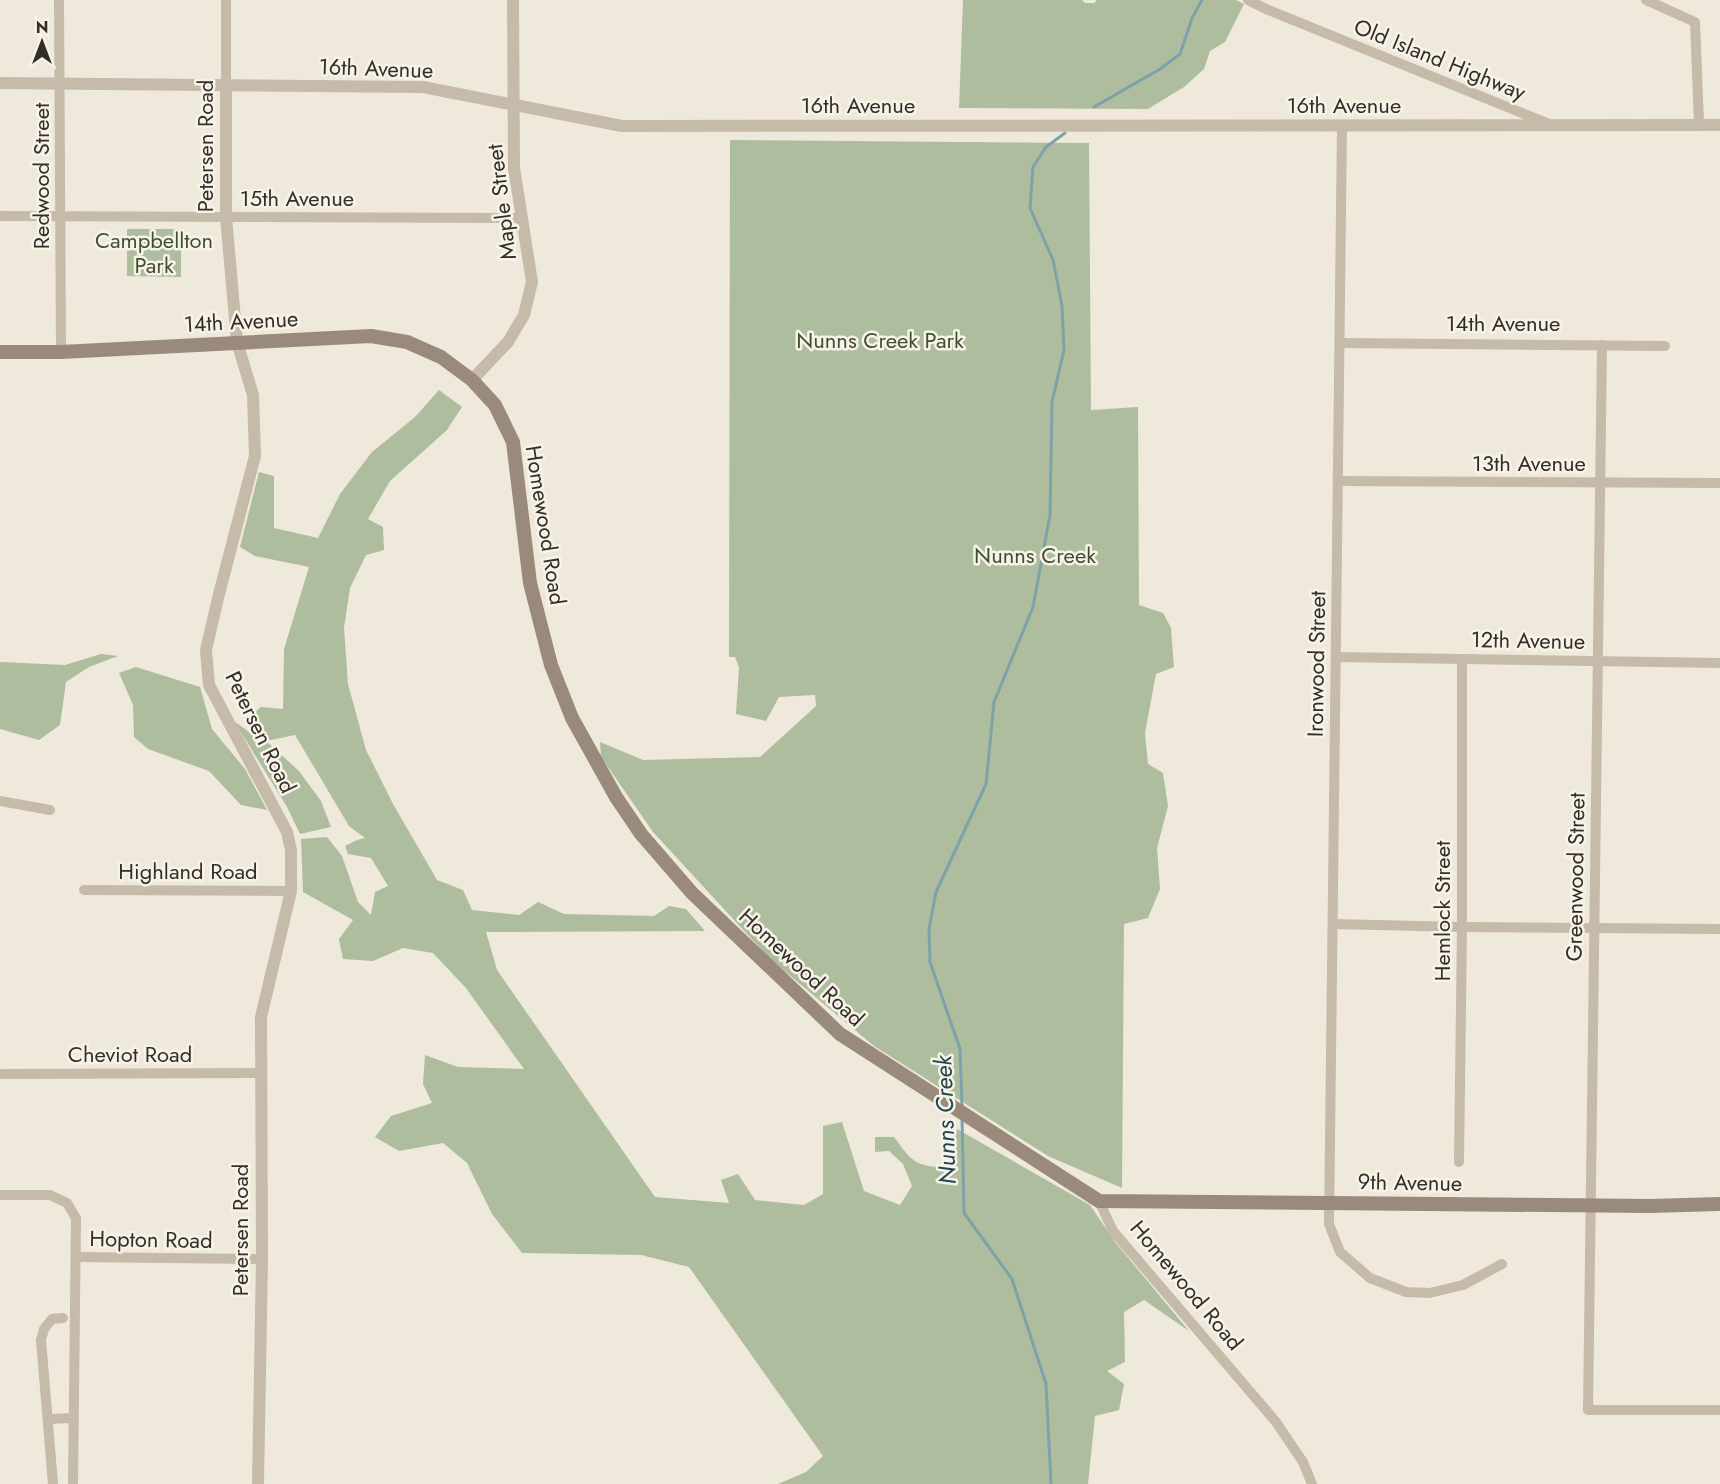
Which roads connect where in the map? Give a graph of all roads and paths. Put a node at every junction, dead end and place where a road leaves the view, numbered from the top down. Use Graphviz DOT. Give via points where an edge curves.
graph roads {
  1 [pos="59,0"];
  2 [pos="226,0"];
  3 [pos="513,0"];
  4 [pos="1248,0"];
  5 [pos="1646,0"];
  6 [pos="1268,5"];
  7 [pos="0,83"];
  8 [pos="60,84"];
  9 [pos="226,85"];
  10 [pos="513,105"];
  11 [pos="1700,124"];
  12 [pos="1552,125"];
  13 [pos="1720,125"];
  14 [pos="1342,126"];
  15 [pos="0,216"];
  16 [pos="60,216"];
  17 [pos="226,217"];
  18 [pos="522,218"];
  19 [pos="237,342"];
  20 [pos="1340,343"];
  21 [pos="1602,345"];
  22 [pos="1665,346"];
  23 [pos="0,352"];
  24 [pos="61,352"];
  25 [pos="472,380"];
  26 [pos="1338,480"];
  27 [pos="1600,483"];
  28 [pos="1720,483"];
  29 [pos="1336,657"];
  30 [pos="1462,659"];
  31 [pos="1597,661"];
  32 [pos="1720,663"];
  33 [pos="0,801"];
  34 [pos="50,810"];
  35 [pos="84,890"];
  36 [pos="291,891"];
  37 [pos="1333,924"];
  38 [pos="1462,927"];
  39 [pos="1594,927"];
  40 [pos="1720,929"];
  41 [pos="261,1072"];
  42 [pos="0,1074"];
  43 [pos="1459,1162"];
  44 [pos="0,1195"];
  45 [pos="1099,1201"];
  46 [pos="1329,1202"];
  47 [pos="1720,1204"];
  48 [pos="1590,1206"];
  49 [pos="76,1257"];
  50 [pos="262,1259"];
  51 [pos="1502,1264"];
  52 [pos="63,1318"];
  53 [pos="1720,1410"];
  54 [pos="74,1418"];
  55 [pos="48,1419"];
  56 [pos="53,1484"];
  57 [pos="73,1484"];
  58 [pos="258,1484"];
  59 [pos="1312,1484"];
  1 -- 8 [label="street, Redwood Street"];
  2 -- 9 [label="street, Petersen Road"];
  3 -- 10 [label="street, Maple Street"];
  4 -- 6 [label="street, Old Island Highway"];
  5 -- 11 [label="street" via="1695,22"];
  6 -- 12 [label="street, Old Island Highway"];
  7 -- 8 [label="street, 16th Avenue"];
  8 -- 9 [label="street, 16th Avenue"];
  8 -- 16 [label="street, Redwood Street"];
  9 -- 10 [label="street, 16th Avenue" via="423,87"];
  9 -- 17 [label="street, Petersen Road"];
  10 -- 14 [label="street, 16th Avenue" via="622,126"];
  10 -- 18 [label="street, Maple Street" via="514,168"];
  11 -- 12 [label="street, 16th Avenue"];
  11 -- 13 [label="street, 16th Avenue"];
  12 -- 14 [label="street, 16th Avenue"];
  14 -- 20 [label="street, Ironwood Street"];
  15 -- 16 [label="street, 15th Avenue"];
  16 -- 17 [label="street, 15th Avenue"];
  16 -- 24 [label="street, Redwood Street"];
  17 -- 18 [label="street, 15th Avenue"];
  17 -- 19 [label="street, Petersen Road"];
  18 -- 25 [label="street, Maple Street" via="532,282 524,315 508,342"];
  19 -- 24 [label="main road, 14th Avenue"];
  19 -- 25 [label="main road, 14th Avenue" via="371,336 407,342 437,355"];
  19 -- 36 [label="street, Petersen Road" via="253,395 255,456 206,650 209,685 287,832"];
  20 -- 21 [label="street, 14th Avenue"];
  20 -- 26 [label="street, Ironwood Street"];
  21 -- 22 [label="street, 14th Avenue"];
  21 -- 27 [label="street, Greenwood Street"];
  23 -- 24 [label="main road, 14th Avenue"];
  25 -- 45 [label="main road, Homewood Road" via="495,405 513,442 530,583 551,665 572,718 641,834 692,893 840,1034"];
  26 -- 27 [label="street, 13th Avenue"];
  26 -- 29 [label="street, Ironwood Street"];
  27 -- 28 [label="street, 13th Avenue"];
  27 -- 31 [label="street, Greenwood Street"];
  29 -- 30 [label="street, 12th Avenue"];
  29 -- 37 [label="street, Ironwood Street"];
  30 -- 31 [label="street, 12th Avenue"];
  30 -- 38 [label="street, Hemlock Street"];
  31 -- 32 [label="street, 12th Avenue"];
  31 -- 39 [label="street, Greenwood Street"];
  33 -- 34 [label="street"];
  35 -- 36 [label="street, Highland Road"];
  36 -- 41 [label="street, Petersen Road" via="261,1017"];
  37 -- 38 [label="street"];
  37 -- 46 [label="street, Ironwood Street"];
  38 -- 39 [label="street"];
  38 -- 43 [label="street, Hemlock Street"];
  39 -- 40 [label="street"];
  39 -- 48 [label="street, Greenwood Street"];
  41 -- 42 [label="street, Cheviot Road"];
  41 -- 50 [label="street, Petersen Road"];
  44 -- 49 [label="street" via="50,1195 67,1203 76,1218"];
  45 -- 46 [label="main road, 9th Avenue"];
  45 -- 59 [label="street, Homewood Road" via="1113,1231 1276,1422 1303,1462"];
  46 -- 48 [label="main road, 9th Avenue"];
  46 -- 51 [label="street, Ironwood Street" via="1329,1224 1340,1252 1370,1278 1396,1289 1429,1293 1451,1288"];
  47 -- 48 [label="main road, 9th Avenue"];
  48 -- 53 [label="street, Greenwood Street" via="1588,1410"];
  49 -- 50 [label="street, Hopton Road"];
  49 -- 54 [label="street"];
  50 -- 58 [label="street, Petersen Road"];
  52 -- 55 [label="street" via="52,1319 41,1340"];
  54 -- 55 [label="street"];
  54 -- 57 [label="street"];
  55 -- 56 [label="street"];
}
